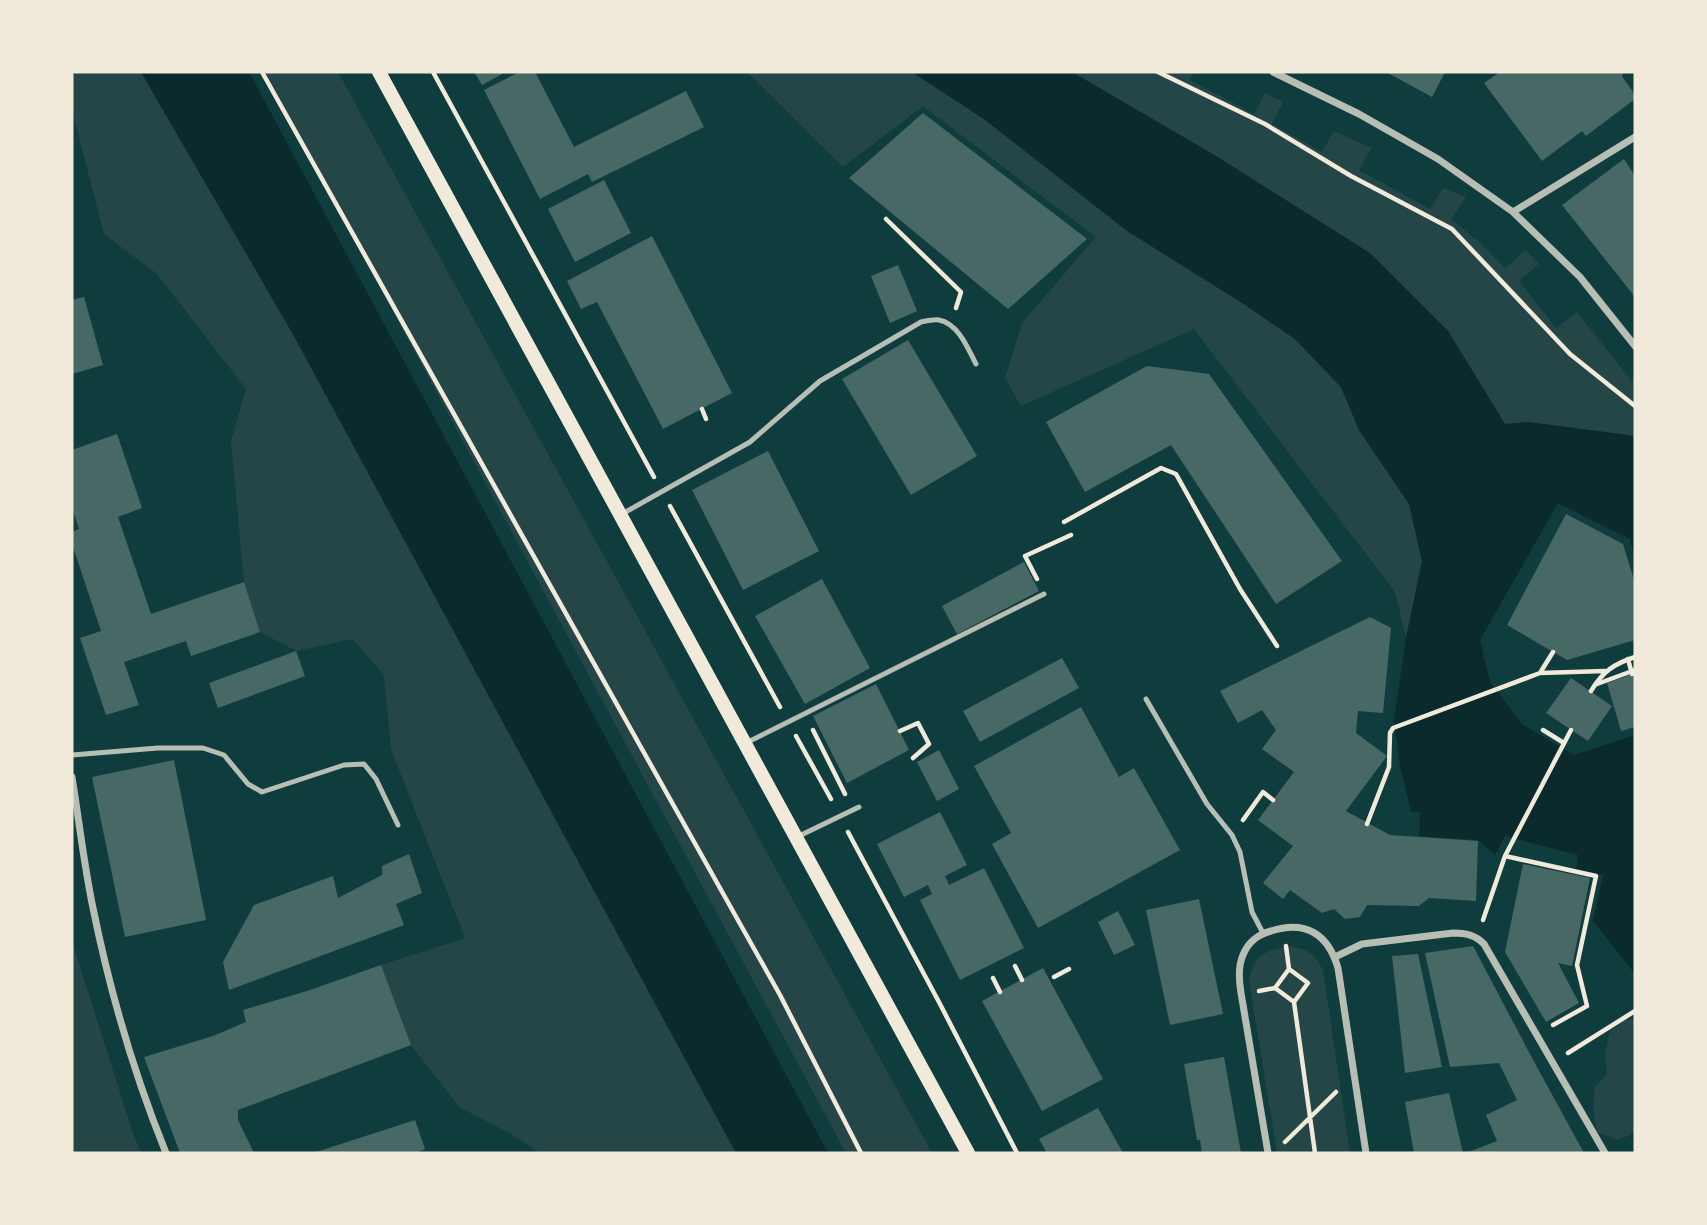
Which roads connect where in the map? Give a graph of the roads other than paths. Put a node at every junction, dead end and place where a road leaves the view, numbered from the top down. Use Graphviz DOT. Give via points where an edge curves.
graph roads {
  1 [pos="379,72"];
  2 [pos="1273,72"];
  3 [pos="1635,136"];
  4 [pos="1513,212"];
  5 [pos="1635,346"];
  6 [pos="976,364"];
  7 [pos="621,515"];
  8 [pos="1044,594"];
  9 [pos="1146,699"];
  10 [pos="745,743"];
  11 [pos="72,755"];
  12 [pos="72,777"];
  13 [pos="856,809"];
  14 [pos="398,825"];
  15 [pos="796,838"];
  16 [pos="1263,933"];
  17 [pos="1335,957"];
  18 [pos="166,1153"];
  19 [pos="968,1153"];
  20 [pos="1268,1153"];
  21 [pos="1366,1153"];
  22 [pos="1605,1153"];
  1 -- 7 [label="main road"];
  2 -- 4 [label="street" via="1438,159"];
  3 -- 4 [label="street"];
  4 -- 5 [label="street" via="1580,277"];
  6 -- 7 [label="lane" via="962,337 950,326 939,320 921,322 820,381 750,442"];
  7 -- 10 [label="main road"];
  8 -- 10 [label="lane"];
  9 -- 16 [label="lane" via="1206,804 1232,835 1252,912"];
  10 -- 15 [label="main road"];
  11 -- 14 [label="lane" via="203,748 224,755 248,784 262,792 344,765 364,764"];
  12 -- 18 [label="street" via="93,908 116,1007"];
  13 -- 15 [label="lane"];
  15 -- 19 [label="main road"];
  16 -- 17 [label="street" via="1301,926 1326,942"];
  16 -- 20 [label="street" via="1242,956 1239,978"];
  17 -- 21 [label="street"];
  17 -- 22 [label="street" via="1362,943 1453,933 1477,937"];
}
